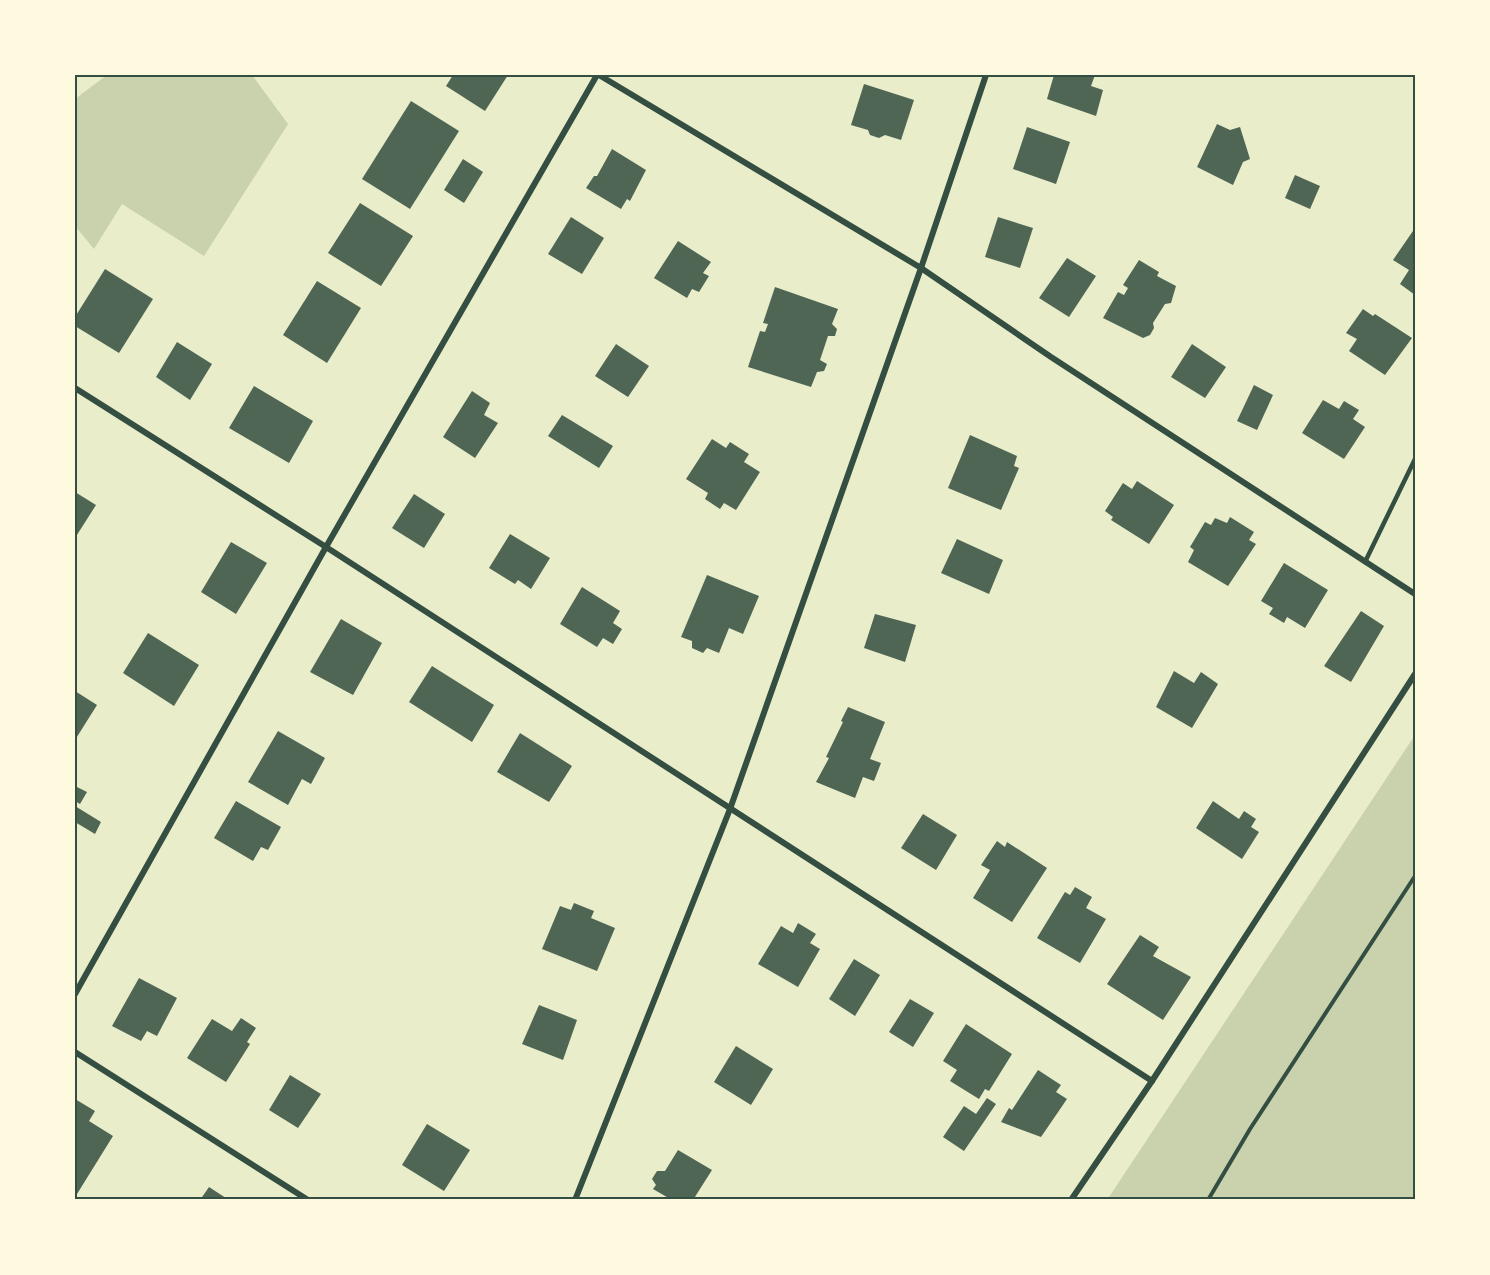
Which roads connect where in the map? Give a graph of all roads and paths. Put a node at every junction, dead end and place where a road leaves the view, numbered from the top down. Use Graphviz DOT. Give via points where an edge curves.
graph roads {
  1 [pos="598,75"];
  2 [pos="986,75"];
  3 [pos="921,268"];
  4 [pos="75,388"];
  5 [pos="1415,459"];
  6 [pos="326,547"];
  7 [pos="1365,562"];
  8 [pos="1415,594"];
  9 [pos="1415,674"];
  10 [pos="730,809"];
  11 [pos="1415,876"];
  12 [pos="75,994"];
  13 [pos="75,1053"];
  14 [pos="1152,1081"];
  15 [pos="308,1200"];
  16 [pos="575,1200"];
  17 [pos="1071,1200"];
  18 [pos="1209,1200"];
  1 -- 3 [label="street"];
  1 -- 6 [label="street"];
  2 -- 3 [label="street"];
  3 -- 7 [label="street"];
  3 -- 10 [label="street"];
  4 -- 6 [label="street"];
  5 -- 7 [label="lane"];
  6 -- 10 [label="street"];
  6 -- 12 [label="street"];
  7 -- 8 [label="street"];
  9 -- 14 [label="street"];
  10 -- 14 [label="street"];
  10 -- 16 [label="street"];
  11 -- 18 [label="path" via="1250,1129"];
  13 -- 15 [label="street"];
  14 -- 17 [label="street"];
}
